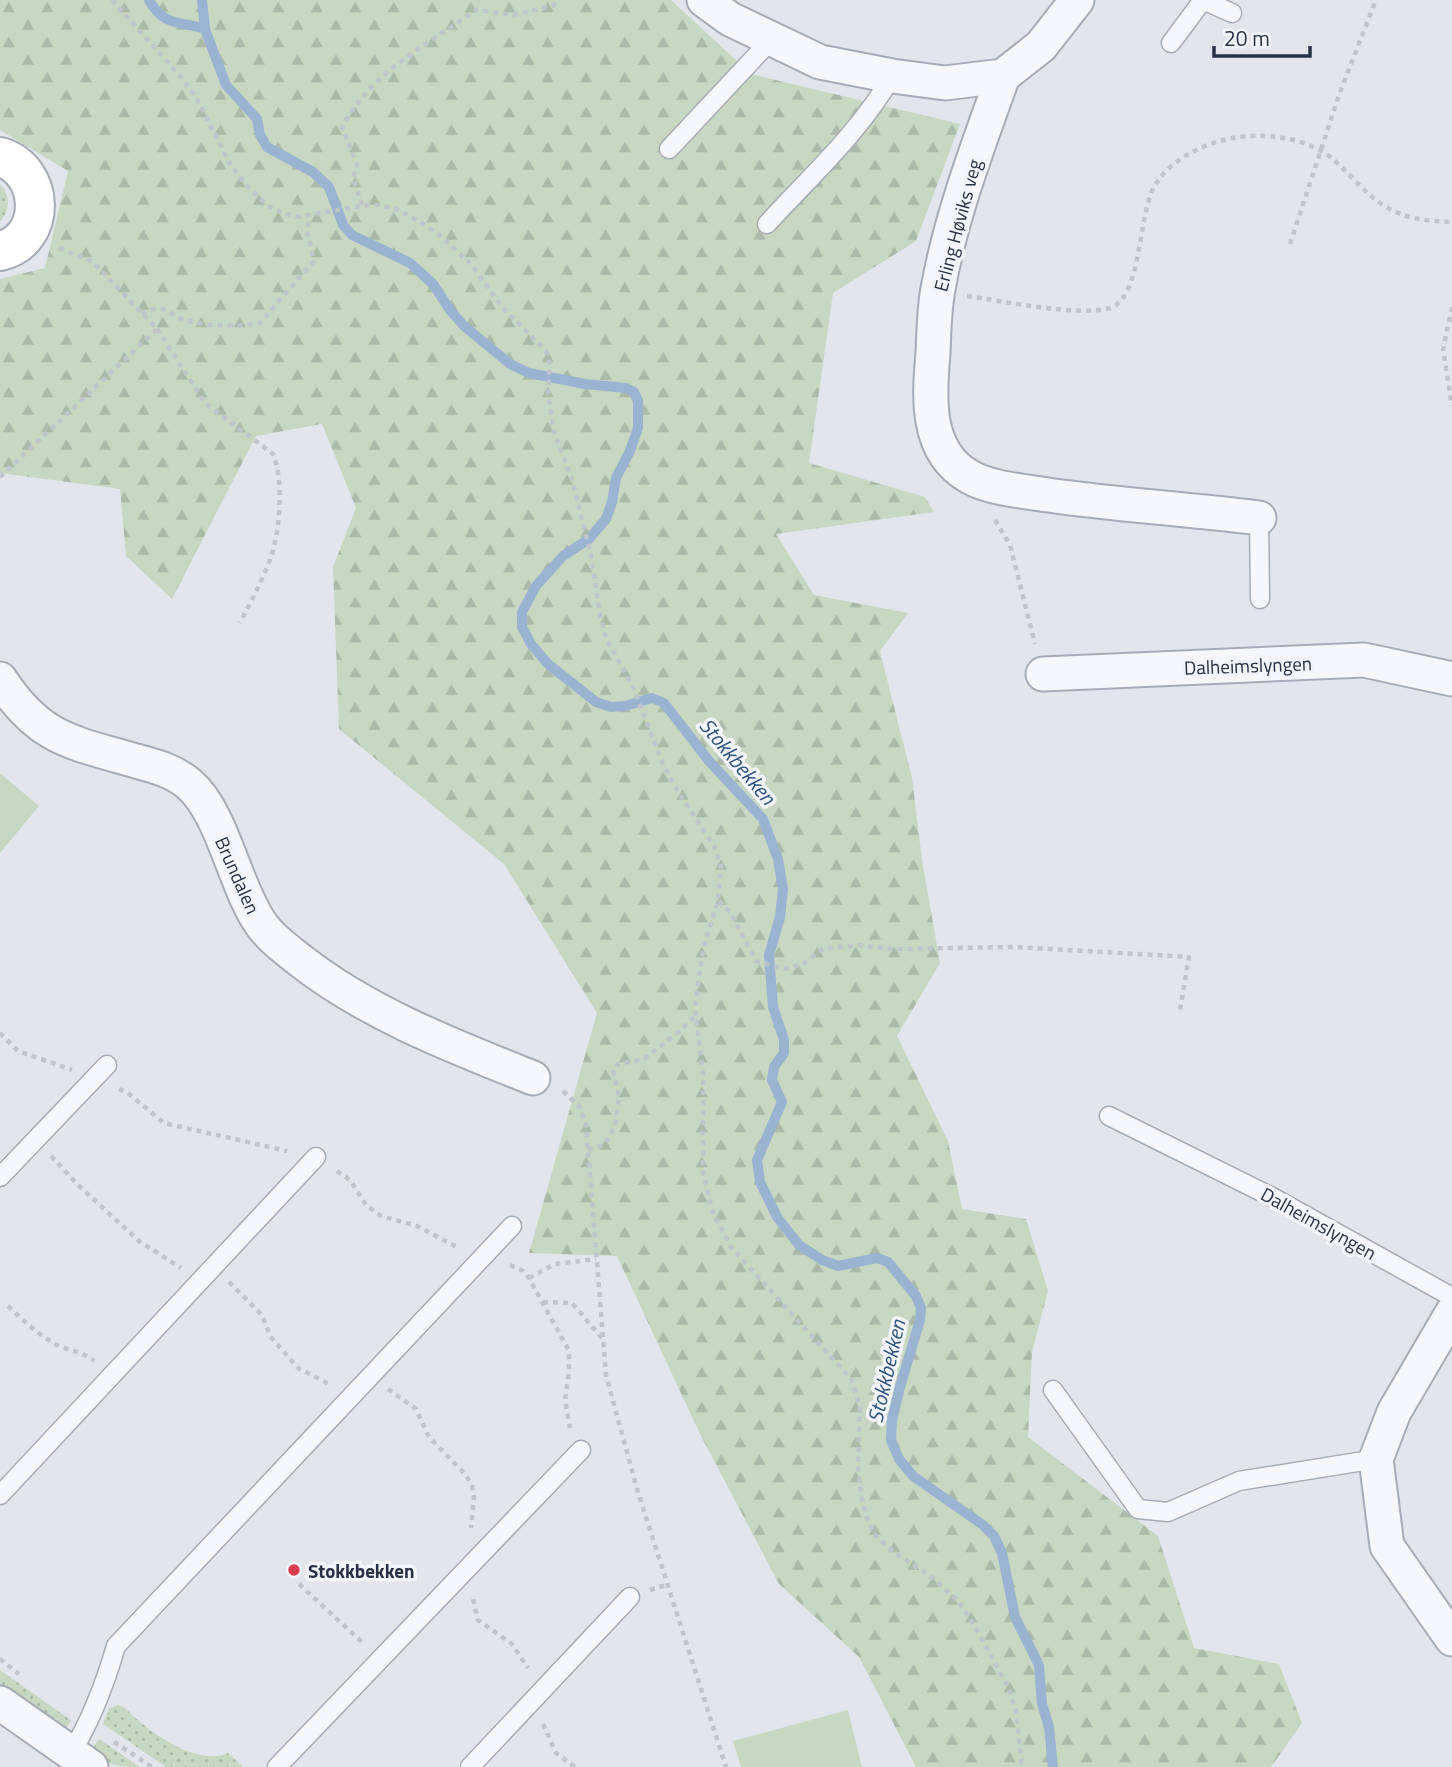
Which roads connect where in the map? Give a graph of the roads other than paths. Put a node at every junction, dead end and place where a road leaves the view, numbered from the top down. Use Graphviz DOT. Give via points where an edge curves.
graph roads {
  1 [pos="704,0"];
  2 [pos="1077,0"];
  3 [pos="1203,0"];
  4 [pos="1232,13"];
  5 [pos="771,40"];
  6 [pos="1171,43"];
  7 [pos="891,76"];
  8 [pos="1003,76"];
  9 [pos="668,149"];
  10 [pos="0,157"];
  11 [pos="767,224"];
  12 [pos="10,245"];
  13 [pos="1259,519"];
  14 [pos="1260,599"];
  15 [pos="1043,674"];
  16 [pos="0,679"];
  17 [pos="1452,679"];
  18 [pos="101,1071"];
  19 [pos="533,1078"];
  20 [pos="1109,1116"];
  21 [pos="316,1157"];
  22 [pos="0,1177"];
  23 [pos="512,1226"];
  24 [pos="1452,1297"];
  25 [pos="1452,1313"];
  26 [pos="1053,1390"];
  27 [pos="580,1450"];
  28 [pos="1376,1459"];
  29 [pos="0,1495"];
  30 [pos="630,1597"];
  31 [pos="1452,1639"];
  32 [pos="0,1703"];
  33 [pos="81,1760"];
  34 [pos="277,1767"];
  35 [pos="470,1767"];
  1 -- 5 [label="street"];
  2 -- 8 [label="street" via="1041,46"];
  3 -- 4 [label="lane"];
  3 -- 6 [label="lane"];
  5 -- 7 [label="street" via="820,62"];
  5 -- 9 [label="lane"];
  7 -- 8 [label="street" via="945,83"];
  7 -- 11 [label="lane" via="844,142"];
  8 -- 13 [label="street, Erling Høviks veg" via="953,222 937,291 930,391 934,428 944,454 970,477 1008,489"];
  10 -- 12 [label="street" via="27,177 36,203 29,230"];
  13 -- 14 [label="lane"];
  15 -- 17 [label="street, Dalheimslyngen" via="1364,660"];
  16 -- 19 [label="street, Brundalen" via="31,717 54,735 167,770 189,784 209,809 260,922 316,973 411,1026"];
  18 -- 22 [label="lane"];
  20 -- 24 [label="lane, Dalheimslyngen" via="1274,1198"];
  21 -- 29 [label="lane"];
  23 -- 33 [label="lane" via="116,1646 88,1725"];
  25 -- 28 [label="street" via="1394,1412"];
  26 -- 28 [label="lane" via="1138,1509 1168,1512 1239,1482"];
  27 -- 34 [label="lane"];
  28 -- 31 [label="street" via="1387,1546"];
  30 -- 35 [label="lane"];
  32 -- 33 [label="street"];
}
